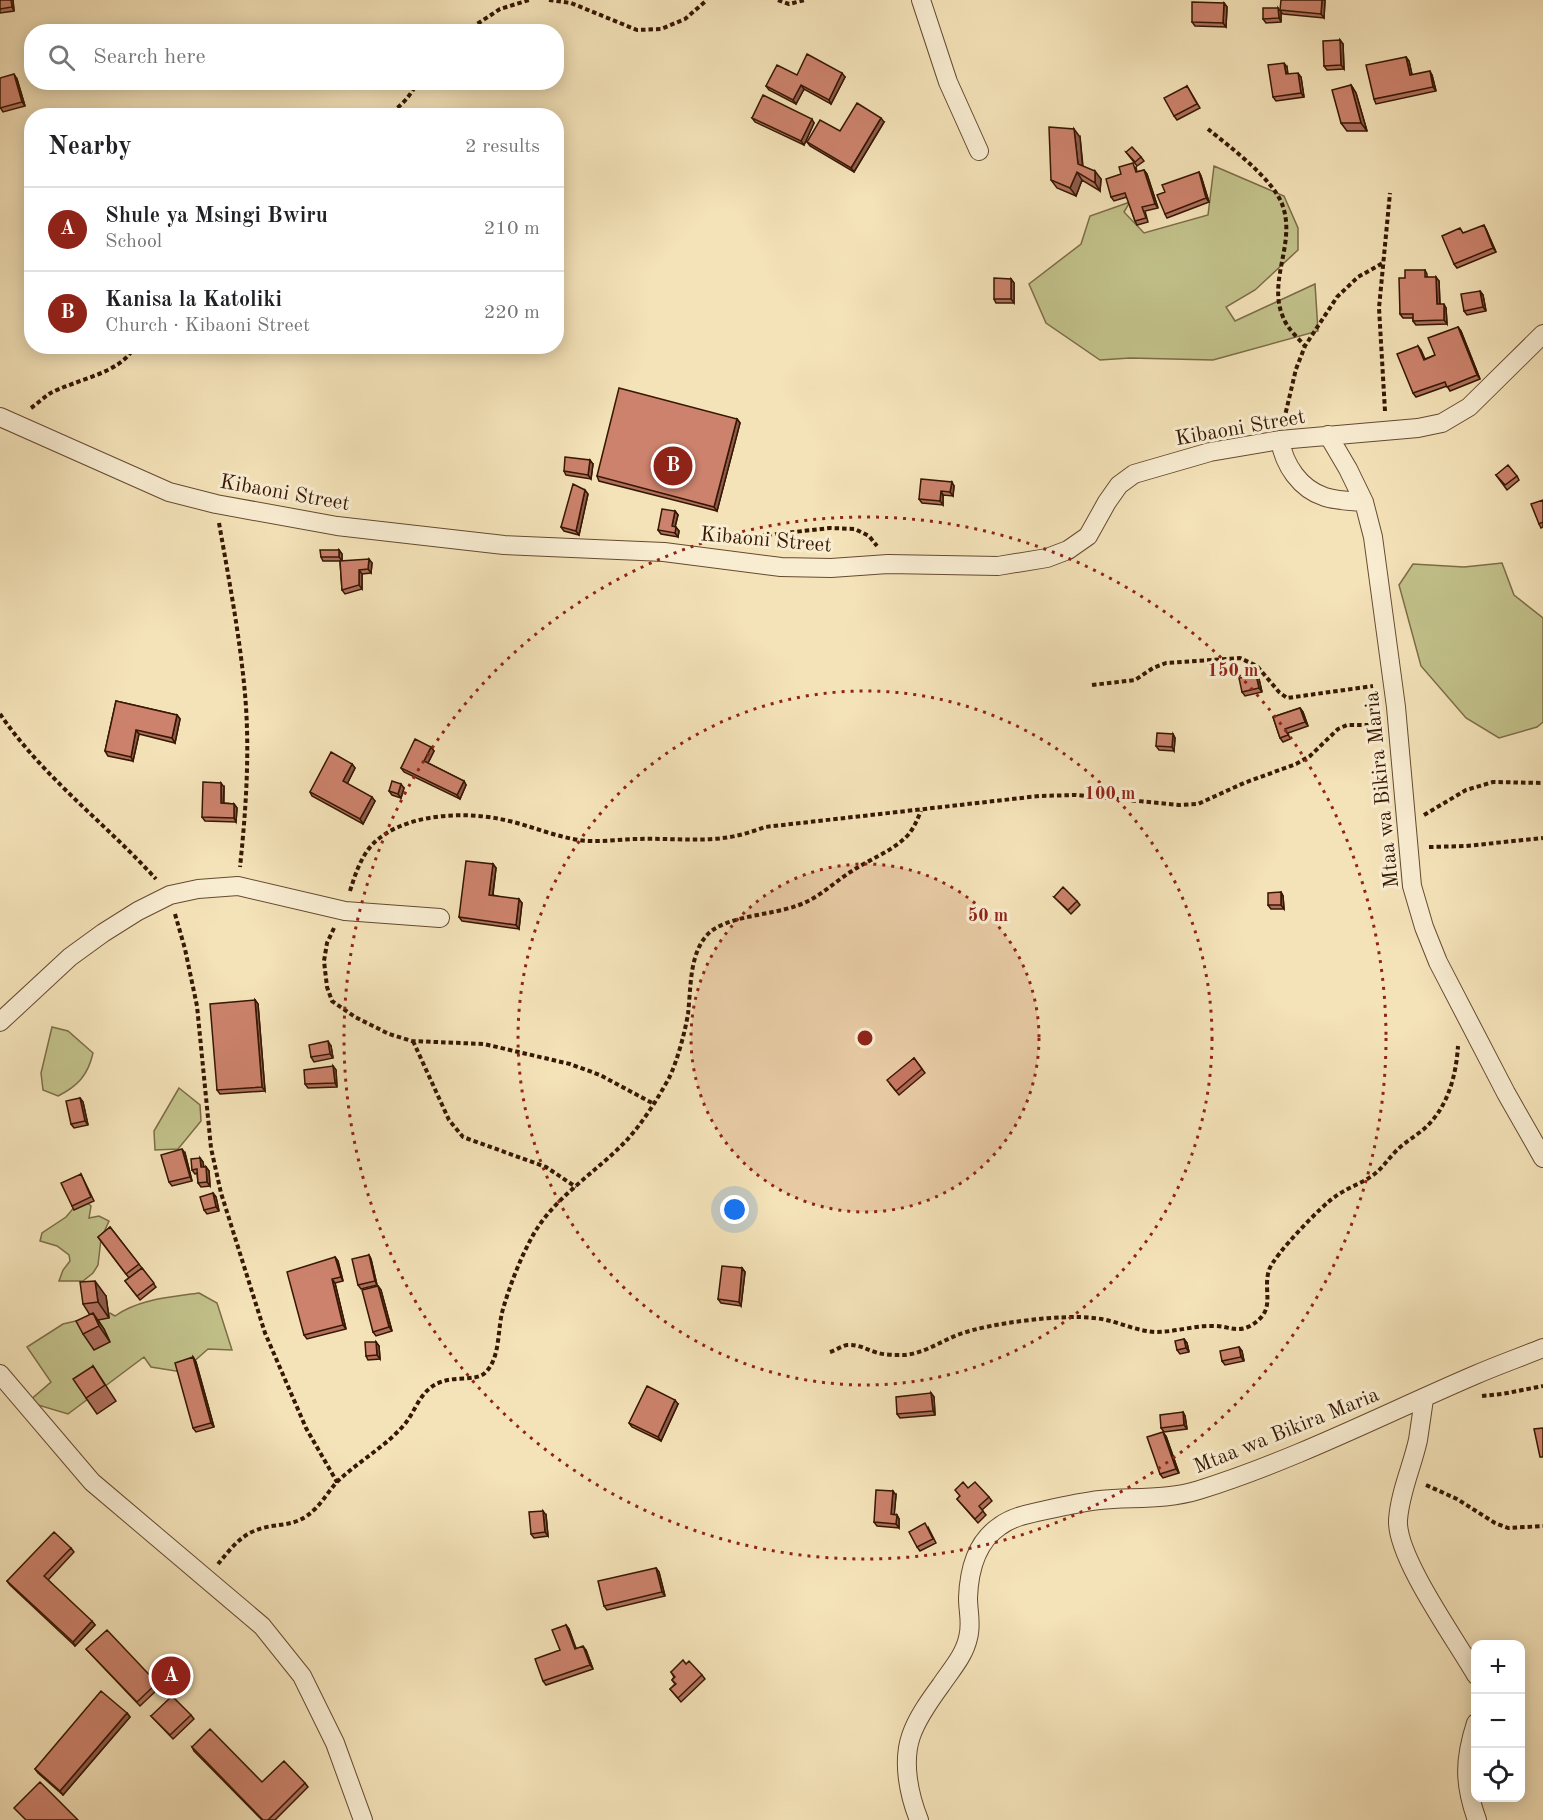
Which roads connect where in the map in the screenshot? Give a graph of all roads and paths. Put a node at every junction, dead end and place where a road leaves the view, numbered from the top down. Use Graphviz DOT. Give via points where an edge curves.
graph roads {
  1 [pos="529,0"];
  2 [pos="549,0"];
  3 [pos="707,0"];
  4 [pos="778,0"];
  5 [pos="805,0"];
  6 [pos="921,0"];
  7 [pos="477,24"];
  8 [pos="413,90"];
  9 [pos="397,108"];
  10 [pos="1208,129"];
  11 [pos="979,151"];
  12 [pos="1390,193"];
  13 [pos="1384,263"];
  14 [pos="1543,334"];
  15 [pos="1305,346"];
  16 [pos="128,354"];
  17 [pos="7,419"];
  18 [pos="1386,430"];
  19 [pos="1328,435"];
  20 [pos="1280,440"];
  21 [pos="1364,501"];
  22 [pos="216,504"];
  23 [pos="706,557"];
  24 [pos="888,564"];
  25 [pos="1392,683"];
  26 [pos="1092,685"];
  27 [pos="1396,707"];
  28 [pos="0,714"];
  29 [pos="1543,783"];
  30 [pos="921,811"];
  31 [pos="1406,827"];
  32 [pos="1543,838"];
  33 [pos="1407,847"];
  34 [pos="238,886"];
  35 [pos="170,895"];
  36 [pos="345,911"];
  37 [pos="440,918"];
  38 [pos="0,1022"];
  39 [pos="412,1041"];
  40 [pos="1458,1045"];
  41 [pos="654,1104"];
  42 [pos="1543,1158"];
  43 [pos="576,1187"];
  44 [pos="1543,1348"];
  45 [pos="830,1352"];
  46 [pos="0,1374"];
  47 [pos="1424,1399"];
  48 [pos="1407,1479"];
  49 [pos="337,1482"];
  50 [pos="1543,1526"];
  51 [pos="207,1580"];
  52 [pos="1471,1667"];
  53 [pos="1471,1738"];
  54 [pos="363,1820"];
  55 [pos="919,1820"];
  56 [pos="1478,1820"];
  1 -- 7 [label="path" via="500,9"];
  2 -- 3 [label="path" via="571,3 637,30 669,26 685,19"];
  4 -- 5 [label="path" via="789,4"];
  6 -- 11 [label="street" via="948,82"];
  8 -- 9 [label="path"];
  10 -- 15 [label="path" via="1258,173 1282,203 1287,233 1277,295 1283,318"];
  12 -- 13 [label="path"];
  13 -- 15 [label="path" via="1358,277 1337,297"];
  13 -- 18 [label="path" via="1379,308"];
  14 -- 18 [label="street, Kibaoni Street" via="1469,407 1442,423"];
  15 -- 20 [label="path"];
  16 -- 17 [label="path" via="112,368 50,393"];
  17 -- 22 [label="street, Kibaoni Street" via="169,492"];
  18 -- 19 [label="street, Kibaoni Street"];
  19 -- 20 [label="street, Kibaoni Street"];
  19 -- 21 [label="street, Mtaa wa Bikira Maria"];
  20 -- 21 [label="street" via="1289,468 1309,488 1324,497"];
  20 -- 24 [label="street, Kibaoni Street" via="1210,452 1134,474 1119,485 1088,536 1047,558 998,566"];
  21 -- 25 [label="street, Mtaa wa Bikira Maria" via="1373,537"];
  22 -- 23 [label="street, Kibaoni Street" via="338,526 448,539"];
  22 -- 34 [label="path" via="245,695 246,812"];
  23 -- 24 [label="street, Kibaoni Street" via="781,567"];
  23 -- 24 [label="path" via="731,542 749,537 830,528 855,529 868,537 880,548"];
  25 -- 26 [label="path" via="1287,698 1257,666 1240,658 1228,658 1166,663 1135,680"];
  25 -- 27 [label="street, Mtaa wa Bikira Maria"];
  27 -- 30 [label="path" via="1370,725 1338,729 1296,764 1198,804 1076,795 993,800"];
  27 -- 31 [label="street, Mtaa wa Bikira Maria"];
  28 -- 35 [label="path" via="42,767"];
  29 -- 31 [label="path" via="1493,782 1467,790"];
  30 -- 36 [label="path" via="765,827 704,840 581,840 496,818 446,816 413,820 371,846 356,870"];
  30 -- 41 [label="path" via="915,827 899,844 850,872 817,898 774,913 732,921 708,934 694,964 687,1017 670,1076"];
  31 -- 33 [label="street, Mtaa wa Bikira Maria"];
  32 -- 33 [label="path"];
  33 -- 42 [label="street, Mtaa wa Bikira Maria" via="1415,896 1438,962"];
  34 -- 35 [label="street"];
  34 -- 36 [label="street"];
  35 -- 38 [label="street" via="94,939"];
  35 -- 49 [label="path" via="197,1006 211,1148 227,1215 265,1333 306,1428"];
  36 -- 37 [label="street"];
  36 -- 39 [label="path" via="327,943 324,961 332,1001 389,1034"];
  39 -- 41 [label="path" via="483,1044 570,1064"];
  39 -- 43 [label="path" via="456,1131 472,1141 546,1167"];
  40 -- 45 [label="path" via="1457,1065 1441,1111 1380,1170 1335,1196 1275,1258 1269,1270 1268,1309 1248,1327 1234,1330 1199,1326 1157,1332 1094,1317 1042,1319 977,1328 906,1355 887,1355 861,1346"];
  41 -- 43 [label="path" via="626,1141"];
  43 -- 49 [label="path" via="533,1235 502,1310 496,1352 486,1372 440,1381 428,1390 406,1423"];
  44 -- 47 [label="street, Mtaa wa Bikira Maria"];
  46 -- 51 [label="street" via="92,1482"];
  47 -- 48 [label="street"];
  47 -- 55 [label="street, Mtaa wa Bikira Maria" via="1212,1486 1169,1495 1101,1500 1015,1517 986,1537 970,1572 968,1640 911,1736 907,1764"];
  48 -- 50 [label="path" via="1446,1494 1508,1528"];
  48 -- 52 [label="street" via="1400,1499 1401,1542"];
  49 -- 51 [label="path" via="301,1520 253,1531 240,1540"];
  51 -- 54 [label="street" via="262,1626 303,1676 335,1743"];
  53 -- 56 [label="street" via="1466,1775"];
}
